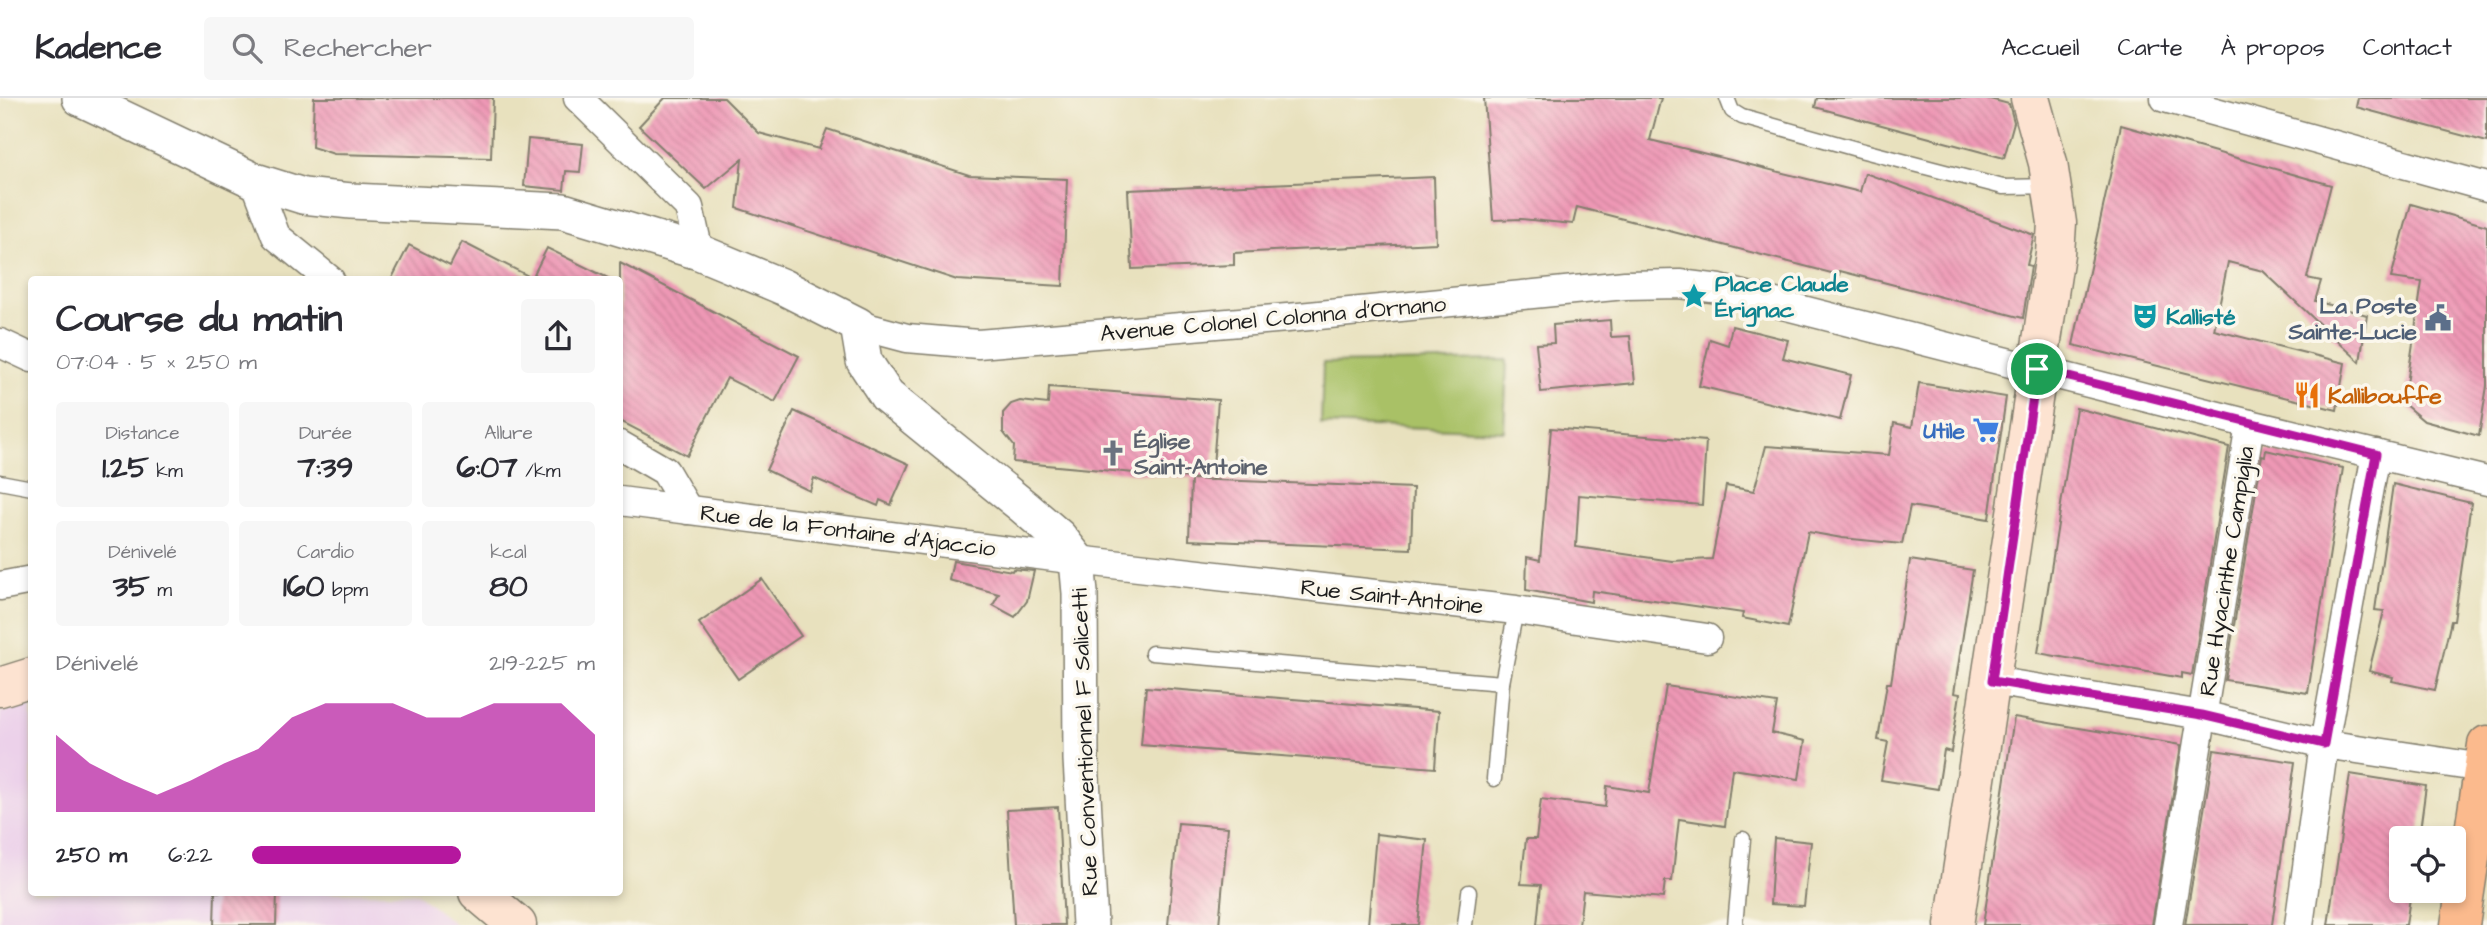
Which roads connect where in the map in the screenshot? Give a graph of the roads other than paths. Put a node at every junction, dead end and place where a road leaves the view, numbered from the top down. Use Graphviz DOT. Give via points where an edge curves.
graph roads {
  1 [pos="80,98"];
  2 [pos="578,98"];
  3 [pos="1727,98"];
  4 [pos="2029,98"];
  5 [pos="2165,98"];
  6 [pos="255,181"];
  7 [pos="2050,186"];
  8 [pos="2487,187"];
  9 [pos="699,252"];
  10 [pos="325,276"];
  11 [pos="858,325"];
  12 [pos="0,343"];
  13 [pos="28,356"];
  14 [pos="2037,369"];
  15 [pos="2249,424"];
  16 [pos="623,447"];
  17 [pos="2376,454"];
  18 [pos="2487,481"];
  19 [pos="0,482"];
  20 [pos="28,487"];
  21 [pos="623,501"];
  22 [pos="688,510"];
  23 [pos="1077,559"];
  24 [pos="28,581"];
  25 [pos="0,586"];
  26 [pos="1516,610"];
  27 [pos="1707,638"];
  28 [pos="1152,653"];
  29 [pos="28,678"];
  30 [pos="1992,681"];
  31 [pos="1502,683"];
  32 [pos="0,687"];
  33 [pos="2202,715"];
  34 [pos="2324,744"];
  35 [pos="2485,757"];
  36 [pos="1494,779"];
  37 [pos="1743,839"];
  38 [pos="1469,892"];
  39 [pos="483,896"];
  40 [pos="517,925"];
  41 [pos="1090,925"];
  42 [pos="1465,925"];
  43 [pos="1735,925"];
  44 [pos="1954,925"];
  45 [pos="2168,925"];
  46 [pos="2299,925"];
  47 [pos="2460,925"];
  1 -- 6 [label="street, Avenue Colonel Colonna d'Ornano"];
  2 -- 9 [label="street" via="689,207"];
  3 -- 7 [label="lane" via="1732,111 1742,117 1860,150 2003,187"];
  4 -- 7 [label="main road"];
  5 -- 8 [label="street"];
  6 -- 9 [label="street, Avenue Colonel Colonna d'Ornano" via="303,197 563,211"];
  6 -- 10 [label="street" via="276,236"];
  7 -- 14 [label="main road" via="2057,223 2055,254"];
  9 -- 11 [label="street, Avenue Colonel Colonna d'Ornano"];
  11 -- 14 [label="street, Avenue Colonel Colonna d'Ornano" via="907,338 978,344 1625,285 1681,284 1720,289"];
  11 -- 23 [label="street" via="864,361 887,396 1059,537"];
  12 -- 13 [label="street"];
  14 -- 15 [label="street, Avenue Colonel Colonna d'Ornano"];
  14 -- 30 [label="main road"];
  15 -- 17 [label="street, Avenue Colonel Colonna d'Ornano"];
  15 -- 33 [label="street, Rue Hyacinthe Campiglia"];
  16 -- 22 [label="street" via="665,471"];
  17 -- 18 [label="street, Avenue Colonel Colonna d'Ornano"];
  17 -- 34 [label="street"];
  19 -- 20 [label="lane"];
  21 -- 22 [label="street, Rue de la Fontaine d'Ajaccio"];
  22 -- 23 [label="street, Rue de la Fontaine d'Ajaccio"];
  23 -- 26 [label="street, Rue Saint-Antoine"];
  23 -- 41 [label="street, Rue Conventionnel F Salicetti"];
  24 -- 25 [label="street"];
  26 -- 27 [label="street, Rue Saint-Antoine"];
  26 -- 31 [label="lane"];
  28 -- 31 [label="lane"];
  29 -- 32 [label="main road"];
  30 -- 33 [label="street"];
  30 -- 44 [label="main road"];
  31 -- 36 [label="lane"];
  33 -- 34 [label="street"];
  33 -- 45 [label="street, Rue Hyacinthe Campiglia"];
  34 -- 35 [label="street"];
  34 -- 46 [label="street"];
  35 -- 47 [label="main road"];
  37 -- 43 [label="lane"];
  38 -- 42 [label="lane"];
  39 -- 40 [label="main road"];
}
